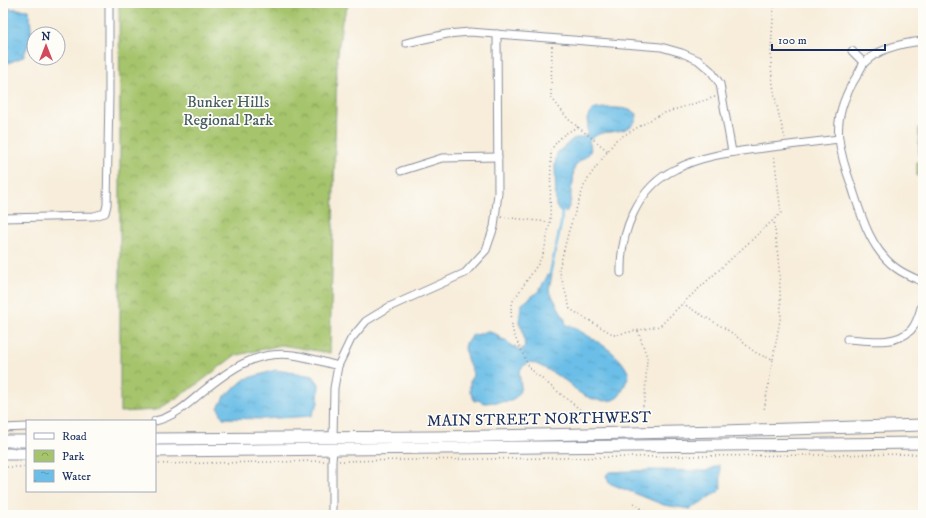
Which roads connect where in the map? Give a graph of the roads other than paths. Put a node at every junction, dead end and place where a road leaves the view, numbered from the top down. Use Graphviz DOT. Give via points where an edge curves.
graph roads {
  1 [pos="109,3"];
  2 [pos="497,34"];
  3 [pos="923,41"];
  4 [pos="406,43"];
  5 [pos="852,51"];
  6 [pos="864,63"];
  7 [pos="839,139"];
  8 [pos="732,152"];
  9 [pos="498,157"];
  10 [pos="401,171"];
  11 [pos="3,218"];
  12 [pos="620,273"];
  13 [pos="923,282"];
  14 [pos="923,301"];
  15 [pos="847,339"];
  16 [pos="338,366"];
  17 [pos="156,421"];
  18 [pos="923,424"];
  19 [pos="26,427"];
  20 [pos="3,428"];
  21 [pos="333,438"];
  22 [pos="156,439"];
  23 [pos="3,441"];
  24 [pos="26,441"];
  25 [pos="923,443"];
  26 [pos="333,450"];
  27 [pos="156,451"];
  28 [pos="3,454"];
  29 [pos="26,454"];
  30 [pos="332,515"];
  1 -- 11 [label="street" via="105,213 94,216"];
  2 -- 4 [label="street" via="447,34"];
  2 -- 8 [label="street" via="661,47 698,60 711,71 720,84"];
  2 -- 9 [label="street"];
  3 -- 6 [label="street" via="907,42 889,48"];
  5 -- 6 [label="street"];
  6 -- 7 [label="street" via="843,102 839,119"];
  7 -- 8 [label="street"];
  7 -- 13 [label="street" via="864,226 880,251 896,268"];
  8 -- 12 [label="street" via="704,158 675,169 641,198 630,221 620,258"];
  9 -- 10 [label="street" via="442,158"];
  9 -- 16 [label="street" via="498,193 494,227 486,250 465,273 389,307 366,321 351,338"];
  14 -- 15 [label="street" via="911,330 900,337 883,341"];
  16 -- 17 [label="street" via="293,355 255,359 230,370 179,411"];
  16 -- 21 [label="street" via="334,388"];
  18 -- 21 [label="main road, MAIN STREET NORTHWEST"];
  19 -- 20 [label="street"];
  21 -- 22 [label="main road, MAIN STREET NORTHWEST"];
  23 -- 24 [label="main road"];
  25 -- 26 [label="main road, MAIN STREET NORTHWEST"];
  26 -- 27 [label="main road, MAIN STREET NORTHWEST"];
  26 -- 30 [label="street"];
  28 -- 29 [label="main road"];
}
